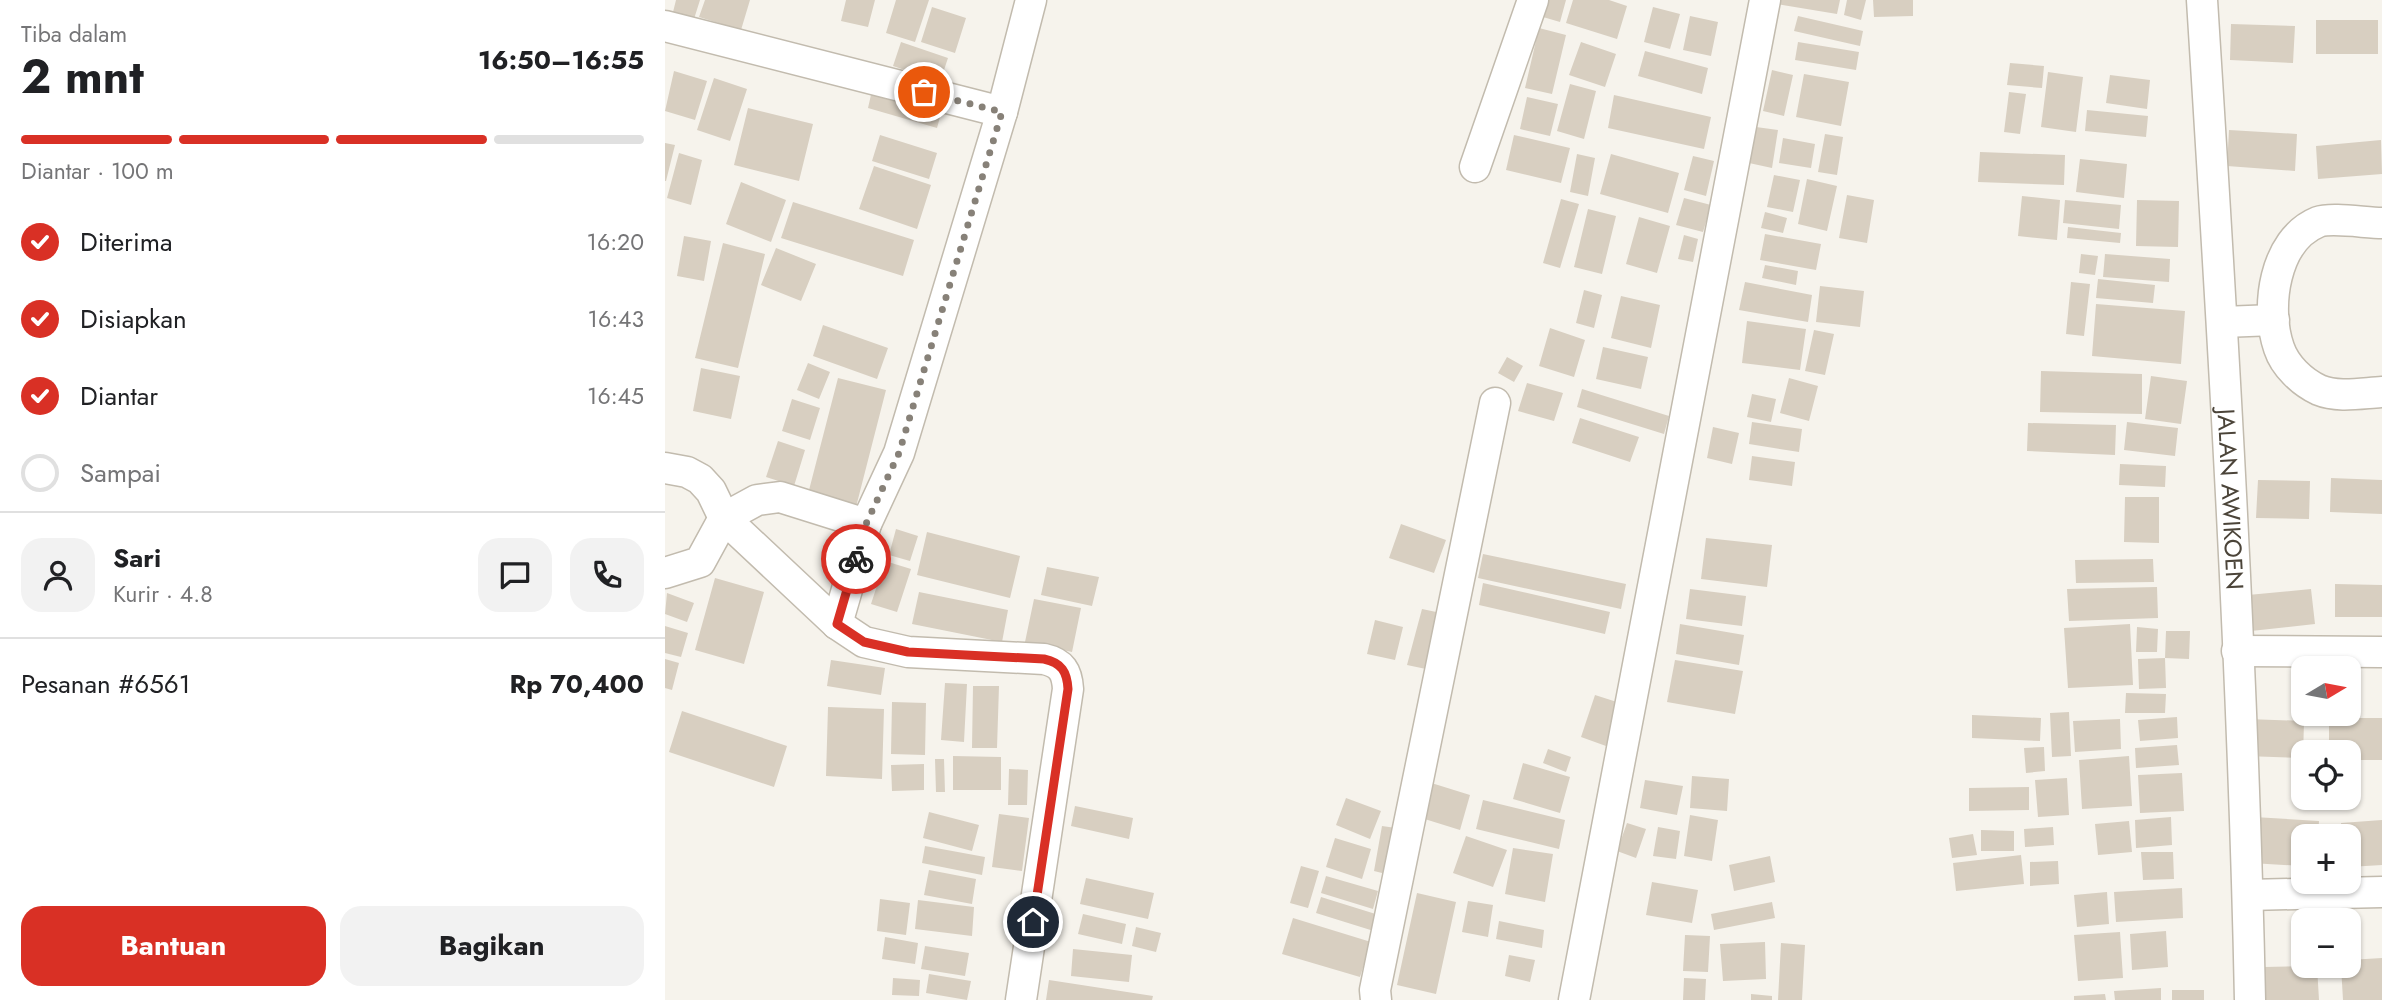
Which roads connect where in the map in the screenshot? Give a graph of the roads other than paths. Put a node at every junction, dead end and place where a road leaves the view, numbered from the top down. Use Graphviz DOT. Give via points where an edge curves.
graph roads {
  1 [pos="1031,0"];
  2 [pos="1533,0"];
  3 [pos="1765,0"];
  4 [pos="2202,0"];
  5 [pos="665,26"];
  6 [pos="1002,112"];
  7 [pos="1475,167"];
  8 [pos="2382,223"];
  9 [pos="2274,320"];
  10 [pos="2223,322"];
  11 [pos="2382,392"];
  12 [pos="1495,403"];
  13 [pos="665,468"];
  14 [pos="724,518"];
  15 [pos="866,524"];
  16 [pos="665,573"];
  17 [pos="837,624"];
  18 [pos="2237,651"];
  19 [pos="2382,652"];
  20 [pos="2382,892"];
  21 [pos="2248,895"];
  22 [pos="1021,1000"];
  23 [pos="1376,1000"];
  24 [pos="1574,1000"];
  25 [pos="2250,1000"];
  1 -- 6 [label="street"];
  2 -- 7 [label="street"];
  3 -- 24 [label="street"];
  4 -- 10 [label="street, JALAN AWIKOEN"];
  5 -- 6 [label="street"];
  6 -- 15 [label="street" via="899,453"];
  8 -- 9 [label="street" via="2322,221 2306,228 2287,247 2277,274"];
  9 -- 10 [label="street"];
  9 -- 11 [label="street" via="2279,349 2288,366 2318,390 2335,395"];
  10 -- 18 [label="street, JALAN AWIKOEN"];
  12 -- 23 [label="street"];
  13 -- 14 [label="street" via="700,480 712,491"];
  14 -- 15 [label="street" via="757,500 780,498"];
  14 -- 16 [label="street" via="700,562"];
  14 -- 17 [label="street"];
  15 -- 17 [label="street"];
  17 -- 22 [label="street" via="864,642 908,652 1044,659 1062,667 1067,676"];
  18 -- 19 [label="street"];
  18 -- 21 [label="street, JALAN AWIKOEN"];
  20 -- 21 [label="street"];
  21 -- 25 [label="street, JALAN AWIKOEN"];
}
